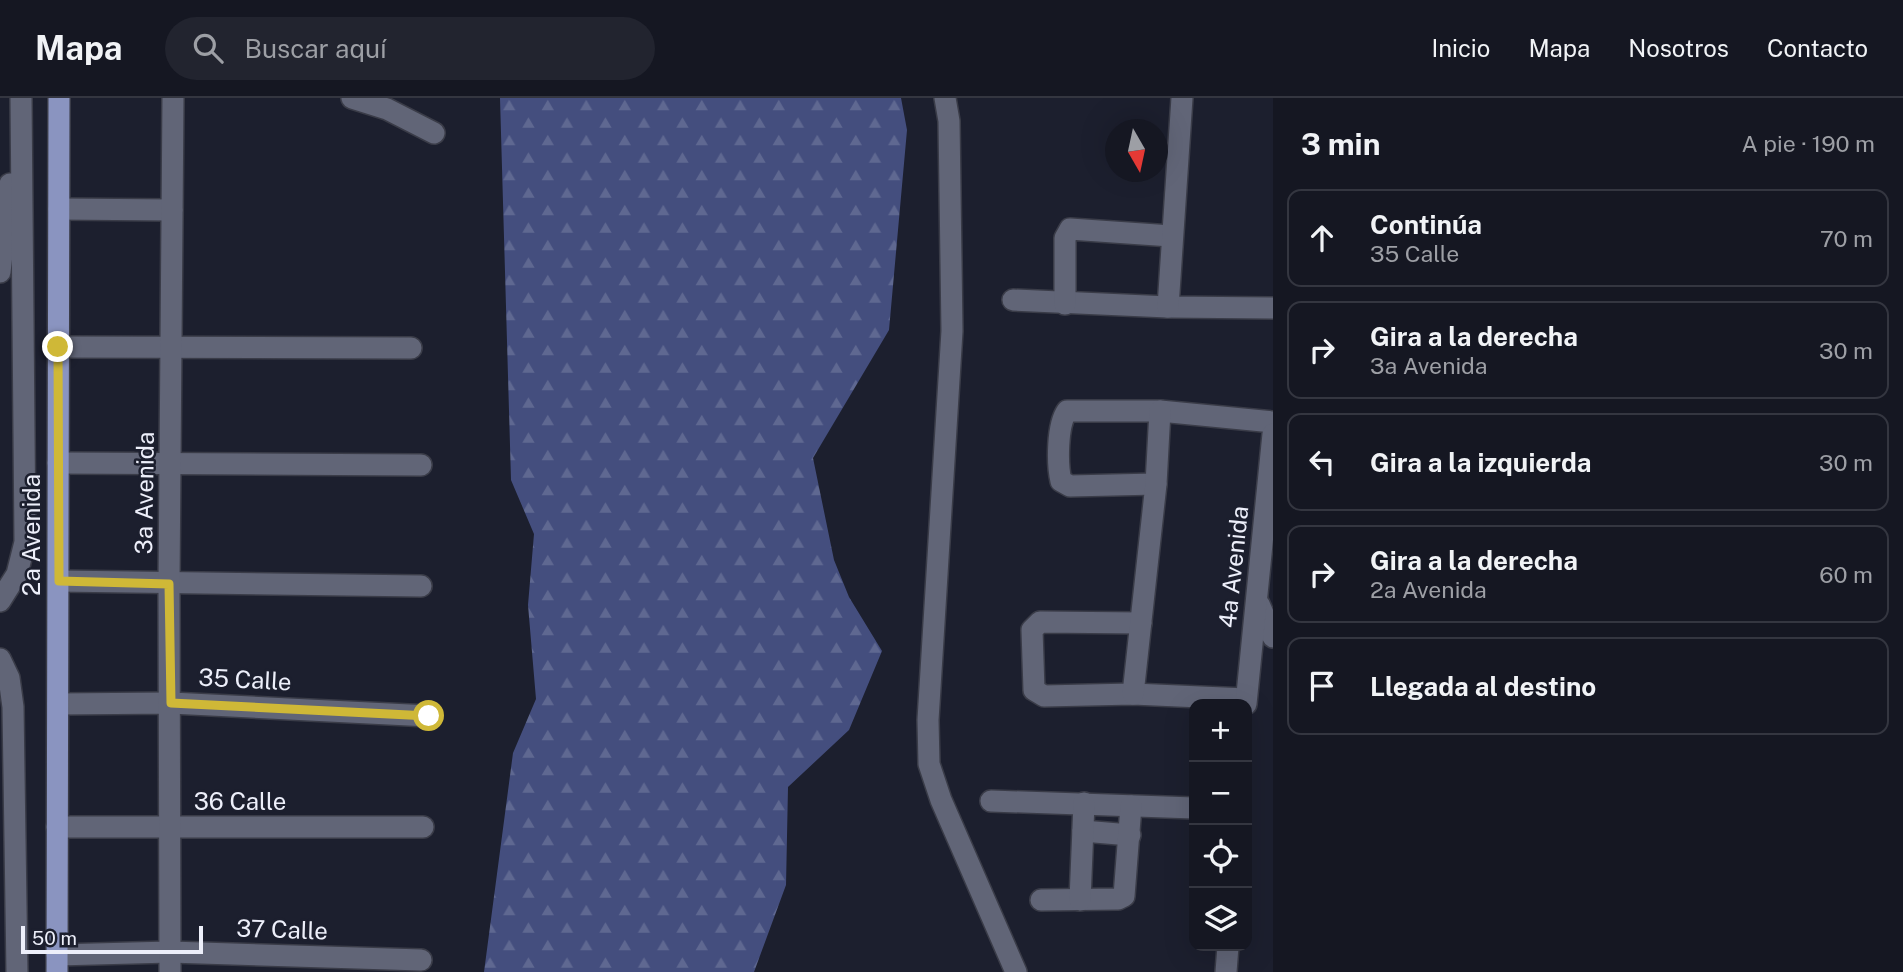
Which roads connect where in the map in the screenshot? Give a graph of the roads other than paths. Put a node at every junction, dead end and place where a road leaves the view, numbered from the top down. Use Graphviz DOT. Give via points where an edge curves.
graph roads {
  1 [pos="21,98"];
  2 [pos="59,98"];
  3 [pos="173,98"];
  4 [pos="352,98"];
  5 [pos="945,98"];
  6 [pos="1182,98"];
  7 [pos="434,134"];
  8 [pos="59,209"];
  9 [pos="172,210"];
  10 [pos="1171,236"];
  11 [pos="0,272"];
  12 [pos="1013,300"];
  13 [pos="1065,304"];
  14 [pos="1168,307"];
  15 [pos="1273,308"];
  16 [pos="172,346"];
  17 [pos="58,347"];
  18 [pos="411,348"];
  19 [pos="1160,411"];
  20 [pos="1273,422"];
  21 [pos="1273,434"];
  22 [pos="58,463"];
  23 [pos="172,464"];
  24 [pos="421,465"];
  25 [pos="1156,484"];
  26 [pos="59,581"];
  27 [pos="169,584"];
  28 [pos="421,586"];
  29 [pos="1257,599"];
  30 [pos="0,601"];
  31 [pos="1141,622"];
  32 [pos="1273,637"];
  33 [pos="0,659"];
  34 [pos="1133,694"];
  35 [pos="1204,699"];
  36 [pos="1246,699"];
  37 [pos="171,703"];
  38 [pos="58,704"];
  39 [pos="429,716"];
  40 [pos="991,802"];
  41 [pos="1084,803"];
  42 [pos="1131,806"];
  43 [pos="1189,808"];
  44 [pos="57,827"];
  45 [pos="423,827"];
  46 [pos="171,828"];
  47 [pos="1083,831"];
  48 [pos="1130,835"];
  49 [pos="1041,900"];
  50 [pos="1080,900"];
  51 [pos="1228,951"];
  52 [pos="421,960"];
  53 [pos="170,962"];
  54 [pos="57,964"];
  55 [pos="17,972"];
  56 [pos="1016,972"];
  57 [pos="1226,972"];
  1 -- 11 [label="street"];
  1 -- 30 [label="street" via="25,542 17,574"];
  2 -- 8 [label="main road, 2a Avenida"];
  3 -- 9 [label="street, 3a Avenida"];
  4 -- 7 [label="street" via="387,109"];
  5 -- 56 [label="street" via="952,331 929,764"];
  6 -- 10 [label="street"];
  8 -- 9 [label="street"];
  8 -- 17 [label="main road, 2a Avenida"];
  9 -- 16 [label="street, 3a Avenida"];
  10 -- 13 [label="street" via="1070,229 1065,238"];
  10 -- 14 [label="street"];
  12 -- 13 [label="street"];
  13 -- 14 [label="street"];
  14 -- 15 [label="street"];
  16 -- 17 [label="street"];
  16 -- 18 [label="street"];
  16 -- 23 [label="street, 3a Avenida"];
  17 -- 22 [label="main road, 2a Avenida"];
  19 -- 20 [label="street"];
  19 -- 25 [label="street"];
  19 -- 25 [label="street" via="1067,411 1062,418 1059,470 1061,481 1070,486"];
  21 -- 29 [label="street, 4a Avenida"];
  22 -- 23 [label="street"];
  22 -- 26 [label="main road, 2a Avenida"];
  23 -- 24 [label="street"];
  23 -- 27 [label="street, 3a Avenida"];
  25 -- 31 [label="street"];
  26 -- 27 [label="street"];
  26 -- 38 [label="main road, 2a Avenida"];
  27 -- 28 [label="street"];
  27 -- 37 [label="street, 3a Avenida"];
  29 -- 32 [label="street"];
  29 -- 36 [label="street, 4a Avenida"];
  31 -- 34 [label="street"];
  31 -- 34 [label="street" via="1053,621 1040,622 1032,630 1034,690 1044,696"];
  33 -- 55 [label="street" via="9,678 13,707"];
  34 -- 35 [label="street"];
  37 -- 38 [label="street, 35 Calle"];
  37 -- 39 [label="street, 35 Calle"];
  37 -- 46 [label="street, 3a Avenida"];
  38 -- 44 [label="main road, 2a Avenida"];
  40 -- 41 [label="street"];
  41 -- 42 [label="street"];
  41 -- 47 [label="street"];
  42 -- 43 [label="street"];
  42 -- 48 [label="street"];
  44 -- 46 [label="street, 36 Calle"];
  44 -- 54 [label="main road, 2a Avenida"];
  45 -- 46 [label="street, 36 Calle"];
  46 -- 53 [label="street, 3a Avenida"];
  47 -- 48 [label="street"];
  47 -- 50 [label="street"];
  48 -- 50 [label="street" via="1124,896"];
  49 -- 50 [label="street"];
  51 -- 57 [label="street"];
  52 -- 53 [label="street, 37 Calle"];
  53 -- 54 [label="street, 37 Calle"];
}
